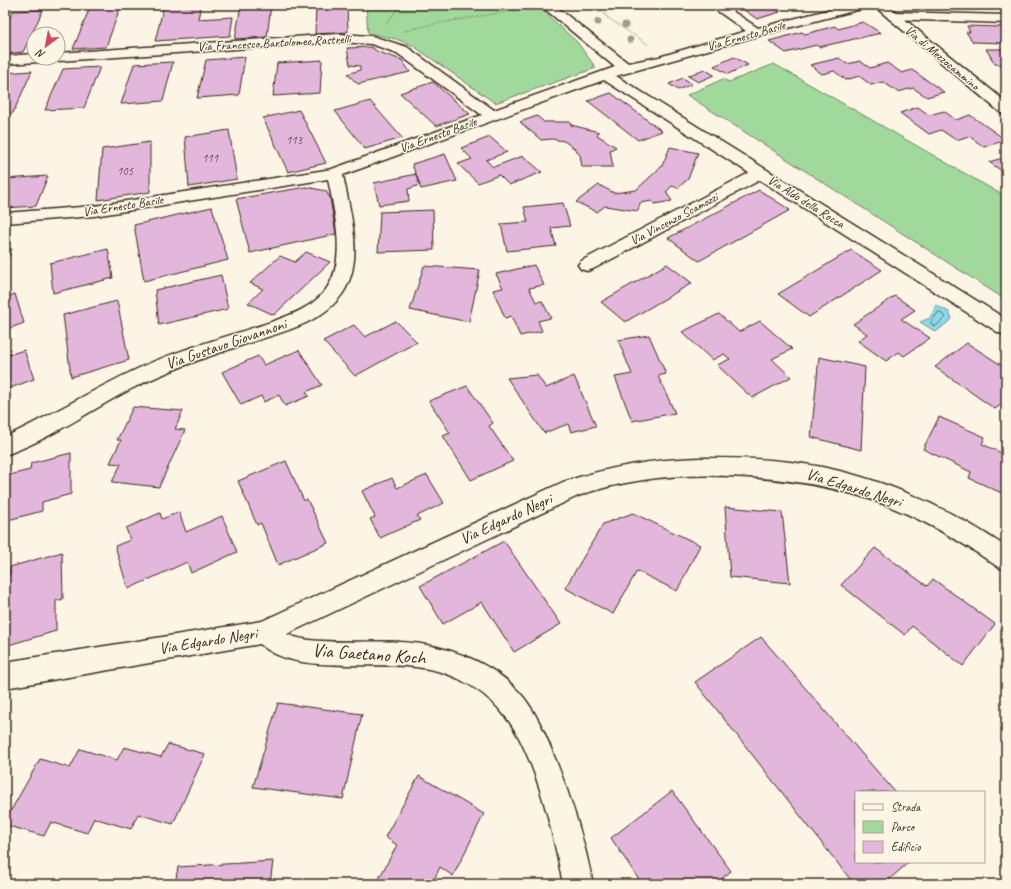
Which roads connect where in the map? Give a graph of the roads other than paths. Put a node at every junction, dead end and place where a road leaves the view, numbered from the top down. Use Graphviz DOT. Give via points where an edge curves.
graph roads {
  1 [pos="546,5"];
  2 [pos="715,5"];
  3 [pos="860,5"];
  4 [pos="879,5"];
  5 [pos="991,5"];
  6 [pos="900,10"];
  7 [pos="1006,16"];
  8 [pos="1006,19"];
  9 [pos="756,32"];
  10 [pos="66,56"];
  11 [pos="26,59"];
  12 [pos="5,60"];
  13 [pos="625,68"];
  14 [pos="606,76"];
  15 [pos="1006,110"];
  16 [pos="491,115"];
  17 [pos="335,173"];
  18 [pos="761,173"];
  19 [pos="5,218"];
  20 [pos="587,265"];
  21 [pos="1006,328"];
  22 [pos="5,446"];
  23 [pos="1006,560"];
  24 [pos="264,632"];
  25 [pos="5,675"];
  26 [pos="578,884"];
  1 -- 13 [label="street"];
  2 -- 9 [label="street"];
  3 -- 9 [label="street, Via Ernesto Basile"];
  4 -- 6 [label="main road, Via di Mezzocammino"];
  5 -- 7 [label="street"];
  6 -- 8 [label="street"];
  6 -- 15 [label="main road, Via di Mezzocammino"];
  9 -- 13 [label="street, Via Ernesto Basile" via="670,58"];
  10 -- 16 [label="street, Via Francesco Bartolomeo Rastrelli" via="338,38 372,40 402,50"];
  11 -- 12 [label="street"];
  13 -- 14 [label="street, Via Ernesto Basile"];
  14 -- 16 [label="street, Via Ernesto Basile"];
  14 -- 18 [label="street, Via Aldo della Rocca"];
  16 -- 17 [label="street, Via Ernesto Basile"];
  17 -- 19 [label="street, Via Ernesto Basile" via="103,210"];
  17 -- 22 [label="street, Via Gustavo Giovannoni" via="346,251 336,289 326,300 307,314 280,325 164,365"];
  18 -- 20 [label="street, Via Vincenzo Scamozzi"];
  18 -- 21 [label="street, Via Aldo della Rocca"];
  23 -- 24 [label="street, Via Edgardo Negri" via="930,514 838,480 766,468 655,469 601,479 571,489"];
  24 -- 25 [label="street, Via Edgardo Negri"];
  24 -- 26 [label="street, Via Gaetano Koch" via="277,643 295,649 428,656 464,669 491,684 518,710 530,732 564,824"];
}
